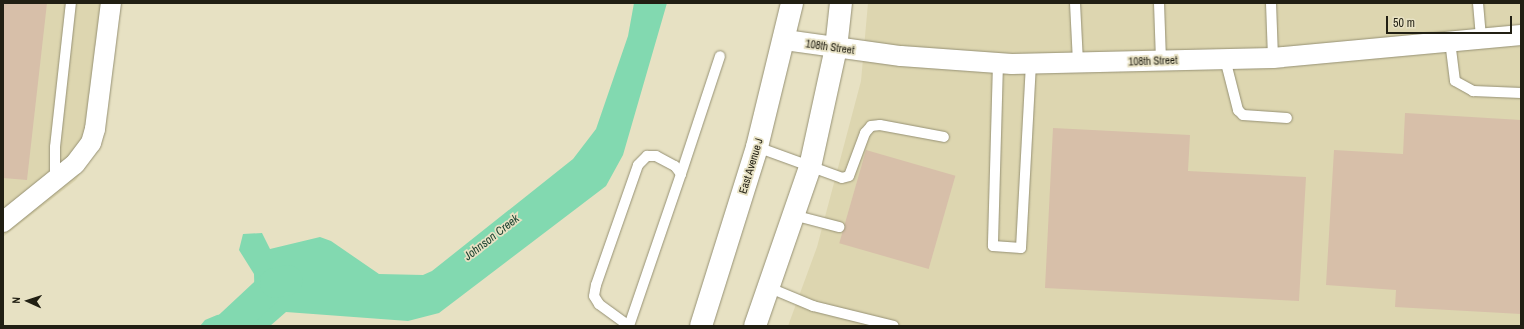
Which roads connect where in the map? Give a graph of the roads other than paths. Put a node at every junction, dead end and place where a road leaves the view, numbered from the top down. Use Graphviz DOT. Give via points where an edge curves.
graph roads {
  1 [pos="71,3"];
  2 [pos="111,3"];
  3 [pos="792,3"];
  4 [pos="840,3"];
  5 [pos="1075,3"];
  6 [pos="1159,3"];
  7 [pos="1271,3"];
  8 [pos="1478,3"];
  9 [pos="1521,35"];
  10 [pos="1481,38"];
  11 [pos="785,40"];
  12 [pos="1450,41"];
  13 [pos="836,48"];
  14 [pos="720,56"];
  15 [pos="1273,58"];
  16 [pos="1225,59"];
  17 [pos="1161,61"];
  18 [pos="998,63"];
  19 [pos="1078,63"];
  20 [pos="1031,64"];
  21 [pos="1521,93"];
  22 [pos="1287,118"];
  23 [pos="944,136"];
  24 [pos="757,147"];
  25 [pos="810,166"];
  26 [pos="681,174"];
  27 [pos="55,180"];
  28 [pos="793,215"];
  29 [pos="3,222"];
  30 [pos="839,227"];
  31 [pos="770,288"];
  32 [pos="629,326"];
  33 [pos="701,326"];
  34 [pos="755,326"];
  35 [pos="894,326"];
  1 -- 27 [label="lane" via="55,147"];
  2 -- 27 [label="street" via="91,143 75,164"];
  3 -- 11 [label="street, East Avenue J"];
  4 -- 13 [label="street"];
  5 -- 19 [label="lane"];
  6 -- 17 [label="lane"];
  7 -- 15 [label="lane"];
  8 -- 10 [label="lane"];
  9 -- 10 [label="street, 108th Street"];
  10 -- 12 [label="street, 108th Street"];
  11 -- 13 [label="street, 108th Street"];
  11 -- 24 [label="street, East Avenue J"];
  12 -- 15 [label="street, 108th Street"];
  12 -- 21 [label="lane" via="1455,81 1473,91"];
  13 -- 18 [label="street, 108th Street"];
  13 -- 25 [label="street"];
  14 -- 26 [label="lane"];
  15 -- 16 [label="street, 108th Street"];
  16 -- 17 [label="street, 108th Street"];
  16 -- 22 [label="lane" via="1236,106 1243,115"];
  17 -- 19 [label="street, 108th Street"];
  18 -- 20 [label="street, 108th Street"];
  18 -- 20 [label="lane" via="993,246 1021,248"];
  19 -- 20 [label="street, 108th Street"];
  23 -- 25 [label="lane" via="880,125 871,126 865,133 849,176 842,178"];
  24 -- 25 [label="lane"];
  24 -- 33 [label="street, East Avenue J"];
  25 -- 28 [label="street"];
  26 -- 32 [label="lane"];
  26 -- 32 [label="lane" via="675,166 656,156 647,156 638,165 596,285 594,296 599,304"];
  27 -- 29 [label="street"];
  28 -- 30 [label="lane"];
  28 -- 31 [label="street"];
  31 -- 34 [label="street"];
  31 -- 35 [label="lane" via="813,306"];
}
